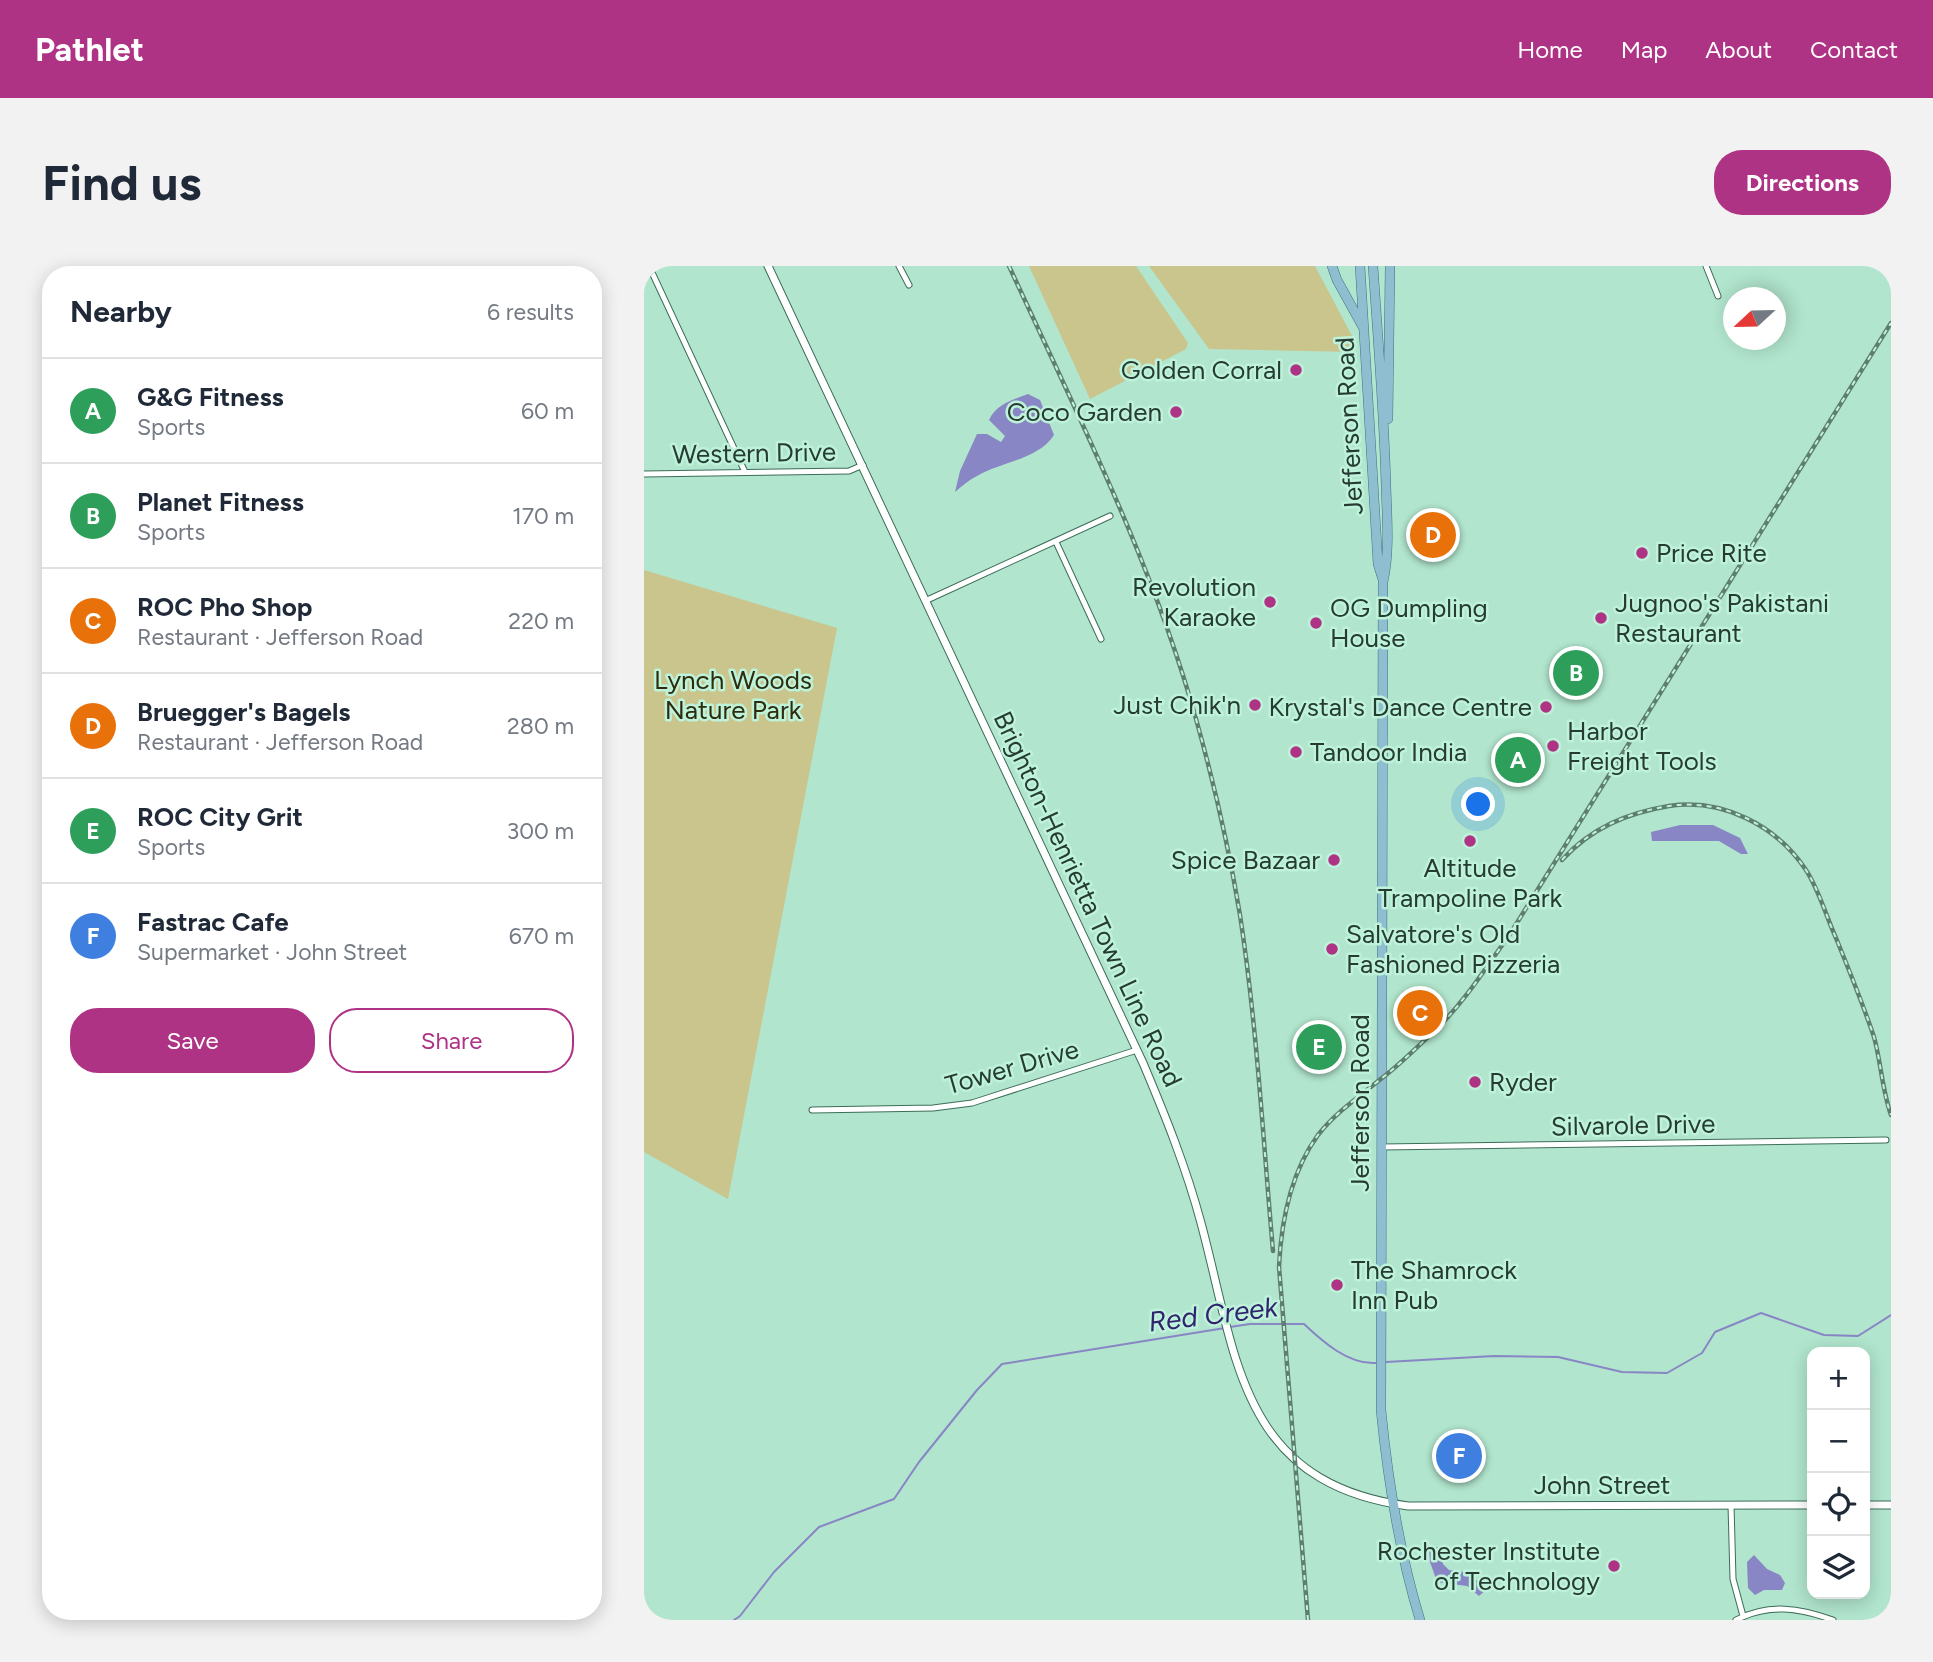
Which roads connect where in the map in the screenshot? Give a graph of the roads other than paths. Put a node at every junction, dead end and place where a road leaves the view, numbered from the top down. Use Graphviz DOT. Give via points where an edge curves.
graph roads {
  1 [pos="649,266"];
  2 [pos="768,266"];
  3 [pos="899,266"];
  4 [pos="1332,266"];
  5 [pos="1360,266"];
  6 [pos="1373,266"];
  7 [pos="1390,266"];
  8 [pos="1706,266"];
  9 [pos="909,285"];
  10 [pos="1718,296"];
  11 [pos="1364,329"];
  12 [pos="1385,459"];
  13 [pos="863,465"];
  14 [pos="745,472"];
  15 [pos="644,474"];
  16 [pos="1110,516"];
  17 [pos="1056,542"];
  18 [pos="1383,582"];
  19 [pos="925,601"];
  20 [pos="1101,639"];
  21 [pos="1137,1050"];
  22 [pos="812,1110"];
  23 [pos="1886,1140"];
  24 [pos="1381,1147"];
  25 [pos="1392,1504"];
  26 [pos="1731,1505"];
  27 [pos="1807,1505"];
  28 [pos="1870,1505"];
  29 [pos="1891,1505"];
  30 [pos="1744,1616"];
  31 [pos="1420,1620"];
  32 [pos="1736,1620"];
  33 [pos="1833,1620"];
  1 -- 14 [label="street"];
  2 -- 13 [label="street, Brighton-Henrietta Town Line Road"];
  3 -- 9 [label="street"];
  4 -- 11 [label="main road"];
  5 -- 11 [label="main road, Jefferson Road"];
  6 -- 12 [label="main road, Jefferson Road"];
  7 -- 12 [label="main road"];
  8 -- 10 [label="street"];
  11 -- 18 [label="main road, Jefferson Road" via="1378,564"];
  12 -- 18 [label="main road, Jefferson Road" via="1387,565"];
  13 -- 14 [label="street, Western Drive" via="849,471"];
  13 -- 19 [label="street, Brighton-Henrietta Town Line Road"];
  14 -- 15 [label="street, Western Drive"];
  16 -- 17 [label="street"];
  17 -- 19 [label="street"];
  17 -- 20 [label="street"];
  18 -- 24 [label="main road, Jefferson Road"];
  19 -- 21 [label="street, Brighton-Henrietta Town Line Road"];
  21 -- 22 [label="street, Tower Drive" via="951,1107"];
  21 -- 25 [label="street, Brighton-Henrietta Town Line Road" via="1186,1172 1232,1347 1254,1407 1290,1454 1341,1489"];
  23 -- 24 [label="street, Silvarole Drive"];
  24 -- 25 [label="main road, Jefferson Road" via="1381,1373"];
  25 -- 26 [label="street, John Street"];
  25 -- 31 [label="main road, Jefferson Road"];
  26 -- 27 [label="street, John Street"];
  26 -- 30 [label="street" via="1733,1579"];
  28 -- 29 [label="street"];
  30 -- 32 [label="street"];
  30 -- 33 [label="street" via="1785,1608"];
}
